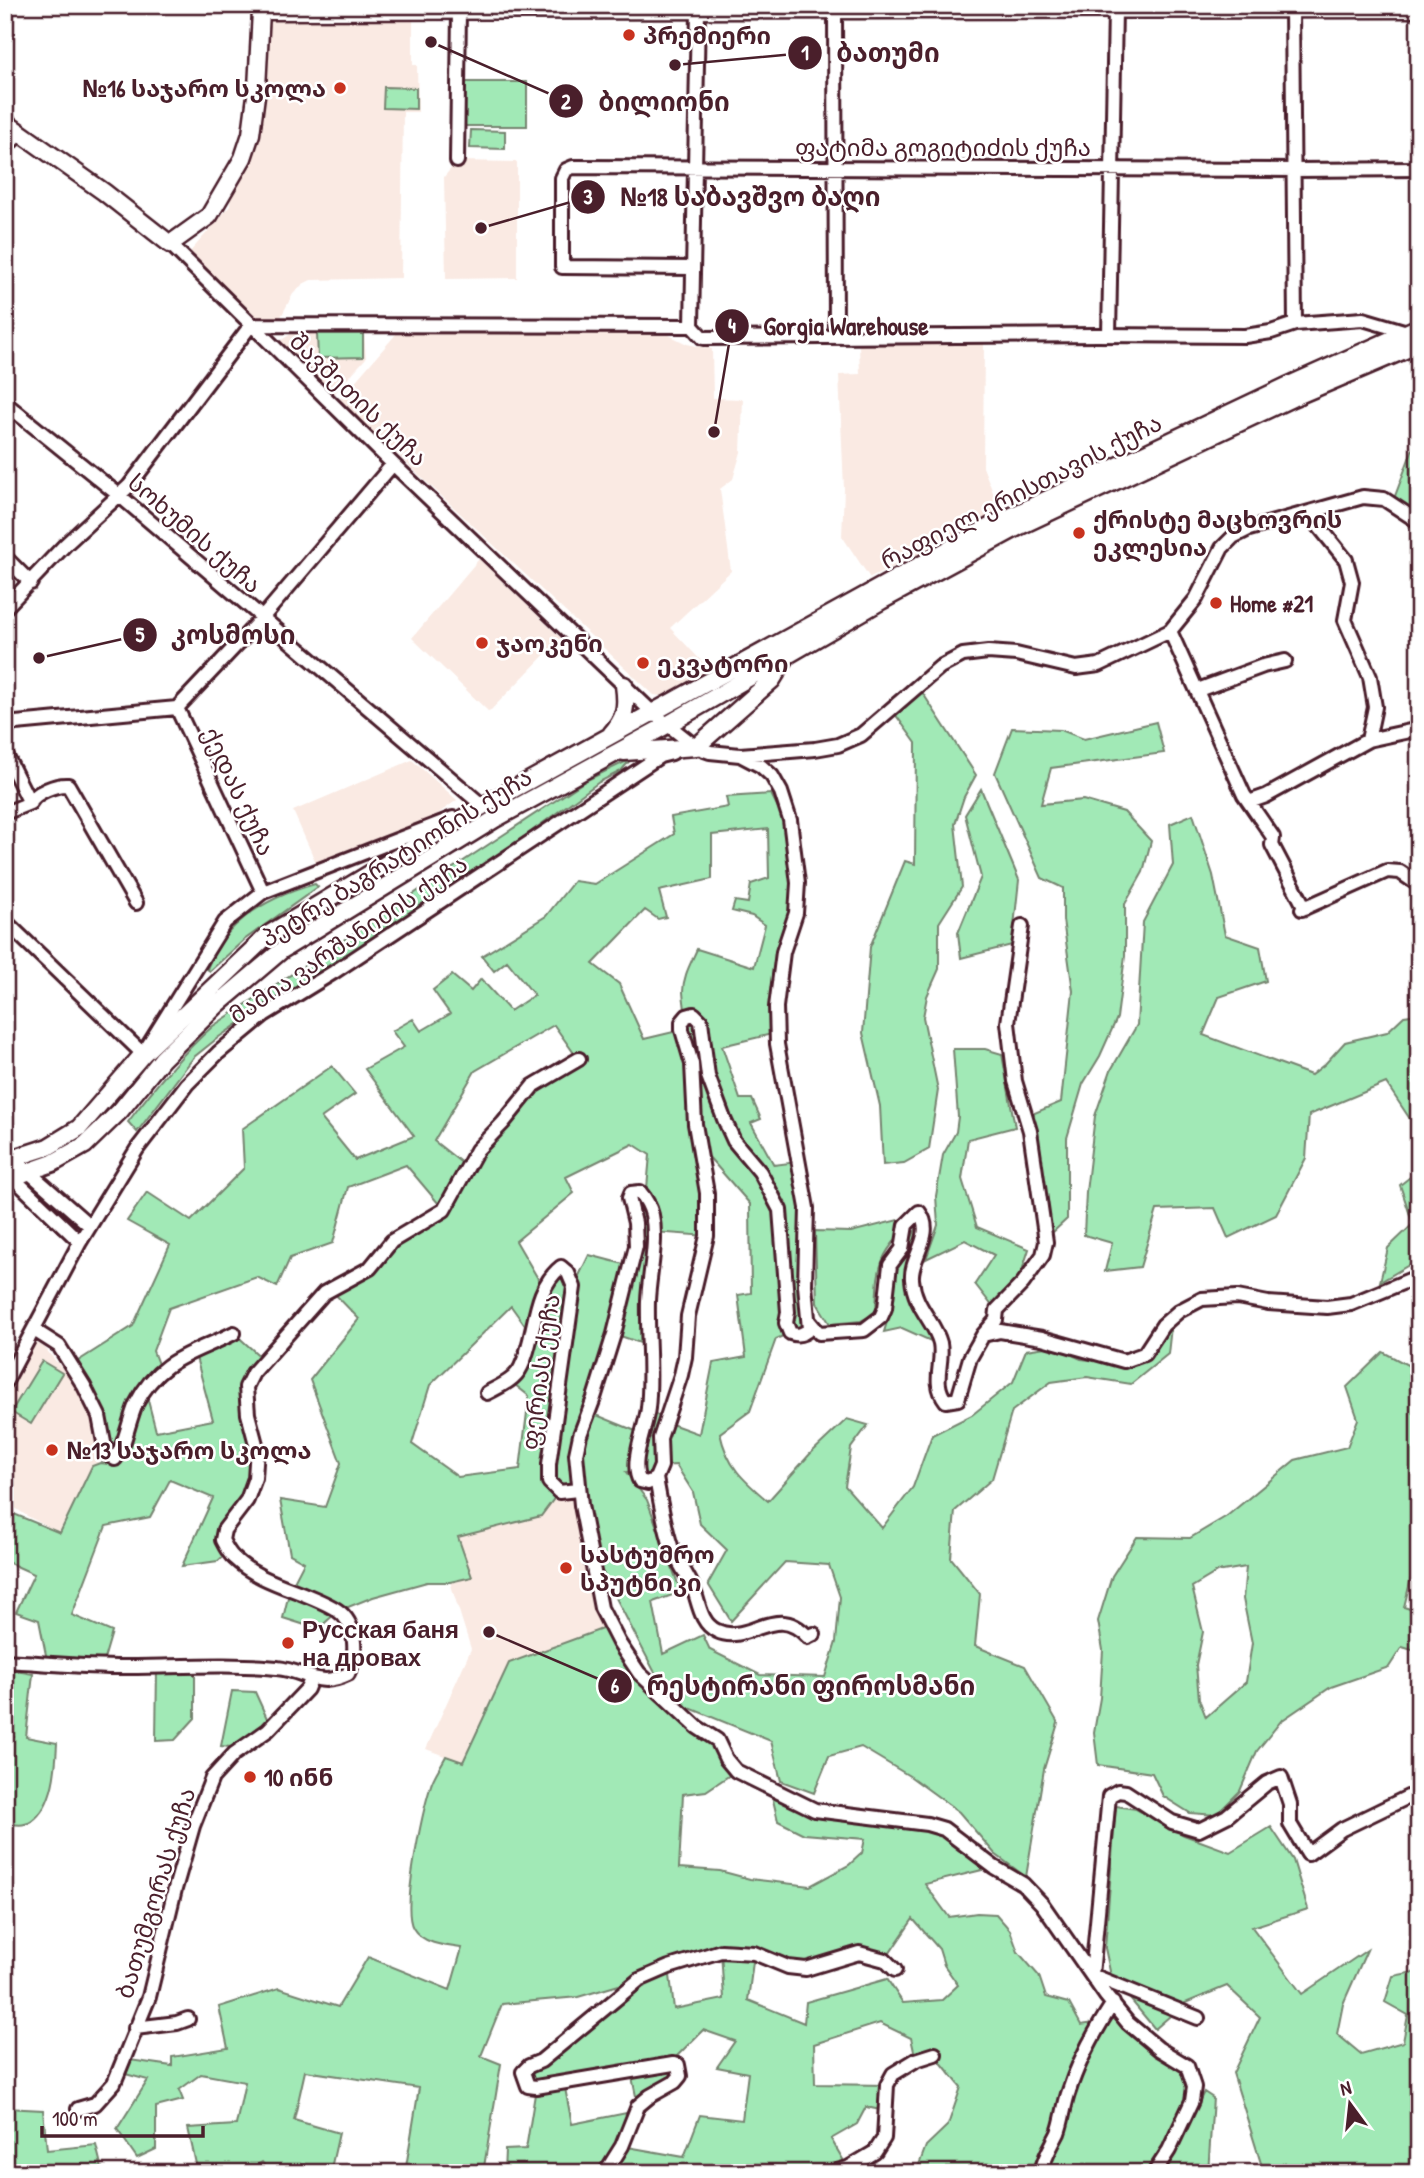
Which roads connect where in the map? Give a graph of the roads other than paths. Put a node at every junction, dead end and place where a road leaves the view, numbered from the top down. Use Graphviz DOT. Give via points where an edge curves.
graph roads {
  1 [pos="259,8"];
  2 [pos="559,8"];
  3 [pos="1292,9"];
  4 [pos="1419,9"];
  5 [pos="698,10"];
  6 [pos="835,10"];
  7 [pos="1115,10"];
  8 [pos="458,11"];
  9 [pos="5,122"];
  10 [pos="19,134"];
  11 [pos="5,148"];
  12 [pos="457,161"];
  13 [pos="694,167"];
  14 [pos="835,167"];
  15 [pos="1113,169"];
  16 [pos="1419,169"];
  17 [pos="1295,170"];
  18 [pos="170,244"];
  19 [pos="693,268"];
  20 [pos="1295,324"];
  21 [pos="251,326"];
  22 [pos="692,326"];
  23 [pos="1415,334"];
  24 [pos="1109,335"];
  25 [pos="836,337"];
  26 [pos="5,402"];
  27 [pos="393,464"];
  28 [pos="120,496"];
  29 [pos="1309,514"];
  30 [pos="1419,522"];
  31 [pos="5,557"];
  32 [pos="31,583"];
  33 [pos="5,608"];
  34 [pos="262,618"];
  35 [pos="1170,631"];
  36 [pos="787,656"];
  37 [pos="1285,661"];
  38 [pos="624,685"];
  39 [pos="1198,690"];
  40 [pos="177,708"];
  41 [pos="653,713"];
  42 [pos="5,724"];
  43 [pos="667,725"];
  44 [pos="1419,729"];
  45 [pos="1368,740"];
  46 [pos="611,745"];
  47 [pos="696,747"];
  48 [pos="5,754"];
  49 [pos="740,755"];
  50 [pos="30,803"];
  51 [pos="1249,803"];
  52 [pos="483,806"];
  53 [pos="5,813"];
  54 [pos="1419,885"];
  55 [pos="263,892"];
  56 [pos="136,903"];
  57 [pos="5,921"];
  58 [pos="1022,926"];
  59 [pos="143,1054"];
  60 [pos="579,1059"];
  61 [pos="8,1166"];
  62 [pos="29,1171"];
  63 [pos="90,1226"];
  64 [pos="80,1242"];
  65 [pos="1419,1276"];
  66 [pos="809,1321"];
  67 [pos="34,1330"];
  68 [pos="234,1333"];
  69 [pos="983,1335"];
  70 [pos="5,1383"];
  71 [pos="487,1393"];
  72 [pos="656,1478"];
  73 [pos="578,1490"];
  74 [pos="814,1634"];
  75 [pos="5,1661"];
  76 [pos="311,1679"];
  77 [pos="1419,1796"];
  78 [pos="895,1970"];
  79 [pos="1092,1975"];
  80 [pos="1113,2003"];
  81 [pos="1198,2018"];
  82 [pos="188,2019"];
  83 [pos="135,2028"];
  84 [pos="935,2054"];
  85 [pos="78,2109"];
  86 [pos="606,2173"];
  87 [pos="830,2173"];
  88 [pos="1041,2173"];
  89 [pos="1154,2173"];
  1 -- 8 [label="main road"];
  1 -- 18 [label="main road" via="257,88 243,158 209,216"];
  2 -- 5 [label="main road"];
  2 -- 8 [label="main road"];
  3 -- 4 [label="main road"];
  3 -- 7 [label="main road"];
  3 -- 17 [label="street"];
  5 -- 6 [label="main road"];
  5 -- 13 [label="street"];
  6 -- 7 [label="main road"];
  6 -- 14 [label="street"];
  7 -- 15 [label="street"];
  8 -- 12 [label="street"];
  9 -- 10 [label="main road, შავშეთის ქუჩა"];
  10 -- 11 [label="street"];
  10 -- 18 [label="main road, შავშეთის ქუჩა"];
  13 -- 14 [label="street, ფატიმა გოგიტიძის ქუჩა"];
  13 -- 19 [label="street"];
  13 -- 19 [label="street, ფატიმა გოგიტიძის ქუჩა" via="573,167 562,178 562,267"];
  14 -- 15 [label="street, ფატიმა გოგიტიძის ქუჩა"];
  14 -- 25 [label="street"];
  15 -- 17 [label="street, ფატიმა გოგიტიძის ქუჩა"];
  15 -- 24 [label="street"];
  16 -- 17 [label="street, ფატიმა გოგიტიძის ქუჩა"];
  17 -- 20 [label="street"];
  18 -- 21 [label="street, შავშეთის ქუჩა"];
  19 -- 22 [label="street"];
  20 -- 23 [label="street" via="1363,319"];
  20 -- 24 [label="street" via="1245,336"];
  21 -- 22 [label="street"];
  21 -- 27 [label="street, შავშეთის ქუჩა"];
  21 -- 28 [label="street"];
  22 -- 25 [label="street" via="703,338"];
  23 -- 36 [label="main road, რაფიელ ერისთავის ქუჩა" via="1292,398 1020,526"];
  23 -- 41 [label="main road, რაფიელ ერისთავის ქუჩა" via="993,525"];
  24 -- 25 [label="street"];
  26 -- 28 [label="street, სოხუმის ქუჩა"];
  27 -- 34 [label="street"];
  27 -- 38 [label="street, შავშეთის ქუჩა"];
  28 -- 32 [label="street"];
  28 -- 34 [label="street, სოხუმის ქუჩა"];
  29 -- 30 [label="street" via="1373,497"];
  29 -- 35 [label="street" via="1233,537 1196,599"];
  29 -- 45 [label="street" via="1346,560 1352,582 1345,620 1370,677 1375,706"];
  31 -- 32 [label="street"];
  32 -- 33 [label="street"];
  34 -- 40 [label="street"];
  34 -- 52 [label="street, სოხუმის ქუჩა"];
  35 -- 39 [label="street"];
  35 -- 49 [label="street" via="1099,665 1076,668 1016,654 963,655 940,667 862,735 816,750"];
  36 -- 43 [label="main road, რაფიელ ერისთავის ქუჩა"];
  36 -- 47 [label="main road" via="772,680"];
  37 -- 39 [label="street"];
  38 -- 41 [label="street, შავშეთის ქუჩა"];
  38 -- 46 [label="main road" via="625,714"];
  39 -- 51 [label="street"];
  40 -- 42 [label="street"];
  40 -- 55 [label="street, ქედას ქუჩა"];
  41 -- 43 [label="street, შავშეთის ქუჩა"];
  41 -- 46 [label="main road, პეტრე ბაგრატიონის ქუჩა"];
  43 -- 46 [label="main road, პეტრე ბაგრატიონის ქუჩა"];
  43 -- 47 [label="street, შავშეთის ქუჩა"];
  44 -- 45 [label="street"];
  45 -- 51 [label="street"];
  46 -- 47 [label="main road"];
  46 -- 52 [label="main road, პეტრე ბაგრატიონის ქუჩა"];
  46 -- 62 [label="main road, პეტრე ბაგრატიონის ქუჩა" via="282,950 162,1059 85,1146"];
  47 -- 49 [label="street"];
  47 -- 63 [label="street, მამია ვარშანიძის ქუჩა" via="660,756 264,1015 187,1084 137,1149"];
  48 -- 50 [label="street"];
  49 -- 66 [label="street" via="761,766 781,792 790,820 798,883 776,1007 777,1044 807,1208"];
  50 -- 53 [label="street"];
  50 -- 56 [label="street" via="33,797 68,785"];
  51 -- 54 [label="street" via="1273,837 1272,845 1303,908 1387,871 1400,872"];
  52 -- 55 [label="street, პეტრე ბაგრატიონის ქუჩა"];
  52 -- 59 [label="main road, პეტრე ბაგრატიონის ქუჩა" via="270,934"];
  55 -- 59 [label="street, პეტრე ბაგრატიონის ქუჩა" via="225,922"];
  57 -- 59 [label="street"];
  58 -- 69 [label="street" via="1008,1023 1046,1242 1043,1255"];
  59 -- 61 [label="main road, პეტრე ბაგრატიონის ქუჩა" via="79,1128"];
  60 -- 76 [label="street" via="533,1086 477,1150 444,1210 392,1241 370,1268 324,1293 253,1373 246,1387 257,1448 255,1478 222,1540 233,1558 254,1572 338,1611 349,1622 354,1663 348,1674 336,1680"];
  61 -- 62 [label="main road, პეტრე ბაგრატიონის ქუჩა"];
  61 -- 64 [label="street"];
  62 -- 63 [label="street"];
  63 -- 64 [label="street, მამია ვარშანიძის ქუჩა"];
  64 -- 67 [label="street, მამია ვარშანიძის ქუჩა"];
  65 -- 69 [label="street" via="1351,1304 1327,1307 1237,1297 1202,1299 1163,1325 1143,1354 1124,1361 1042,1338 1000,1331"];
  66 -- 69 [label="street" via="818,1333 864,1330 881,1317 890,1265 902,1248 906,1225 919,1212 925,1234 911,1276 915,1297 940,1343 938,1392 946,1401 958,1399"];
  66 -- 72 [label="street" via="804,1334 790,1333 780,1210 760,1172 734,1140 708,1076 701,1021 694,1014 687,1016 682,1030 692,1064 695,1124 707,1193 707,1236 688,1315 681,1375 660,1438 661,1466"];
  67 -- 68 [label="street" via="59,1346 78,1376 99,1416 106,1453 115,1460 145,1388 181,1356"];
  67 -- 70 [label="street, მამია ვარშანიძის ქუჩა"];
  71 -- 73 [label="street, ფერიას ქუჩა" via="510,1381 521,1368 544,1289 561,1267 574,1287 549,1482 559,1492"];
  72 -- 73 [label="street" via="648,1483 636,1475 648,1408 653,1232 652,1215 640,1192 629,1198 637,1233 634,1256 611,1345 580,1434"];
  72 -- 74 [label="street" via="672,1548 709,1625 730,1634 777,1621 808,1637"];
  73 -- 79 [label="street" via="601,1608 619,1643 639,1673 717,1740 736,1771 815,1810 944,1829 1023,1884"];
  75 -- 76 [label="street" via="118,1667 252,1665 282,1668"];
  76 -- 83 [label="street, ბათუმგორას ქუჩა" via="268,1730 212,1777 180,1870 149,1997"];
  77 -- 79 [label="street" via="1342,1829 1308,1854 1290,1824 1290,1804 1281,1777 1199,1830 1172,1822 1118,1791 1109,1796"];
  78 -- 86 [label="street" via="885,1960 859,1953 806,1969 754,1953 721,1951 639,1980 523,2072 528,2086 536,2087 678,2065 680,2076 675,2082 638,2106"];
  79 -- 80 [label="street"];
  79 -- 81 [label="street"];
  80 -- 88 [label="street" via="1089,2041"];
  80 -- 89 [label="street" via="1128,2023 1186,2066 1194,2087 1192,2101"];
  82 -- 83 [label="street"];
  83 -- 85 [label="street, ბათუმგორას ქუჩა" via="114,2083 95,2104"];
  84 -- 87 [label="street" via="893,2074 887,2085 884,2138 875,2152"];
}
